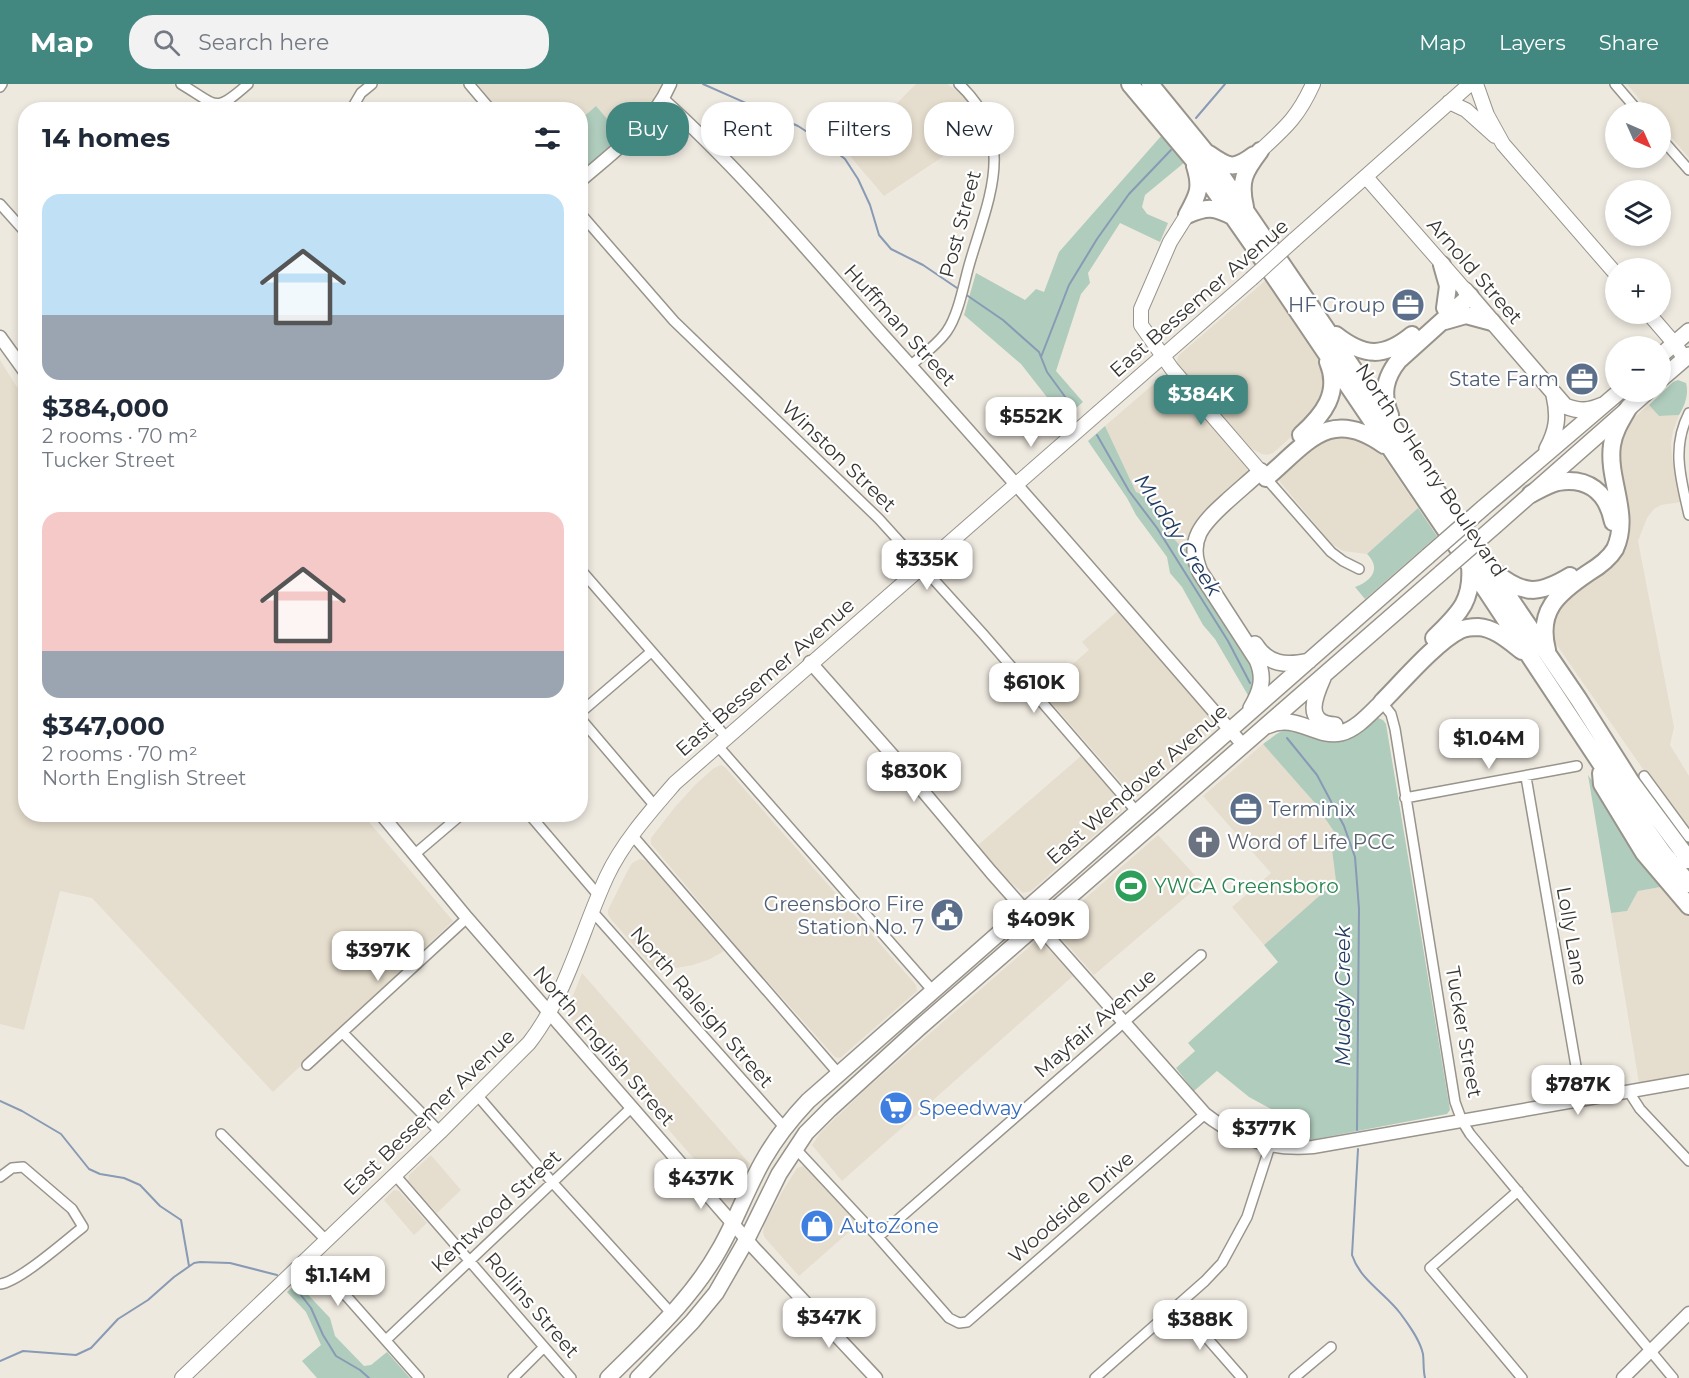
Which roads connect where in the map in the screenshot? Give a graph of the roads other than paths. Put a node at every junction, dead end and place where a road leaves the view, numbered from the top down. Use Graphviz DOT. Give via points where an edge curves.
graph roads {
  1 [pos="182,84"];
  2 [pos="248,84"];
  3 [pos="372,84"];
  4 [pos="469,84"];
  5 [pos="670,84"];
  6 [pos="959,84"];
  7 [pos="1130,84"];
  8 [pos="1150,84"];
  9 [pos="1314,84"];
  10 [pos="1470,84"];
  11 [pos="1476,84"];
  12 [pos="1615,84"];
  13 [pos="663,100"];
  14 [pos="211,102"];
  15 [pos="227,102"];
  16 [pos="356,102"];
  17 [pos="484,102"];
  18 [pos="1449,102"];
  19 [pos="1630,102"];
  20 [pos="1503,144"];
  21 [pos="1671,150"];
  22 [pos="1260,151"];
  23 [pos="1198,154"];
  24 [pos="1689,170"];
  25 [pos="588,174"];
  26 [pos="1366,177"];
  27 [pos="0,204"];
  28 [pos="1240,214"];
  29 [pos="1187,215"];
  30 [pos="588,222"];
  31 [pos="18,224"];
  32 [pos="1605,261"];
  33 [pos="1442,265"];
  34 [pos="1468,293"];
  35 [pos="1443,315"];
  36 [pos="1492,322"];
  37 [pos="1657,324"];
  38 [pos="1144,331"];
  39 [pos="1689,331"];
  40 [pos="1323,335"];
  41 [pos="0,337"];
  42 [pos="1674,344"];
  43 [pos="1671,347"];
  44 [pos="1163,355"];
  45 [pos="1688,361"];
  46 [pos="18,362"];
  47 [pos="911,365"];
  48 [pos="1671,373"];
  49 [pos="1141,374"];
  50 [pos="1553,392"];
  51 [pos="1607,402"];
  52 [pos="1636,402"];
  53 [pos="1603,405"];
  54 [pos="1629,408"];
  55 [pos="1689,413"];
  56 [pos="1396,430"];
  57 [pos="1544,454"];
  58 [pos="1400,462"];
  59 [pos="1263,474"];
  60 [pos="1015,483"];
  61 [pos="1531,494"];
  62 [pos="1689,515"];
  63 [pos="1479,565"];
  64 [pos="923,566"];
  65 [pos="1359,569"];
  66 [pos="588,578"];
  67 [pos="651,652"];
  68 [pos="1540,657"];
  69 [pos="1309,661"];
  70 [pos="810,662"];
  71 [pos="1326,673"];
  72 [pos="1379,699"];
  73 [pos="588,706"];
  74 [pos="1245,717"];
  75 [pos="588,727"];
  76 [pos="1262,729"];
  77 [pos="1230,730"];
  78 [pos="721,741"];
  79 [pos="1243,745"];
  80 [pos="1600,763"];
  81 [pos="1577,766"];
  82 [pos="1644,776"];
  83 [pos="1526,777"];
  84 [pos="1405,798"];
  85 [pos="655,806"];
  86 [pos="1137,812"];
  87 [pos="388,822"];
  88 [pos="453,822"];
  89 [pos="536,822"];
  90 [pos="633,835"];
  91 [pos="1689,837"];
  92 [pos="415,854"];
  93 [pos="1689,860"];
  94 [pos="1689,884"];
  95 [pos="599,896"];
  96 [pos="1689,906"];
  97 [pos="1026,910"];
  98 [pos="592,911"];
  99 [pos="466,918"];
  100 [pos="1038,925"];
  101 [pos="1201,956"];
  102 [pos="933,991"];
  103 [pos="550,1012"];
  104 [pos="1124,1022"];
  105 [pos="343,1034"];
  106 [pos="307,1065"];
  107 [pos="838,1073"];
  108 [pos="1689,1081"];
  109 [pos="1629,1092"];
  110 [pos="477,1095"];
  111 [pos="1582,1101"];
  112 [pos="631,1107"];
  113 [pos="1205,1114"];
  114 [pos="1462,1121"];
  115 [pos="785,1128"];
  116 [pos="440,1132"];
  117 [pos="221,1134"];
  118 [pos="1270,1146"];
  119 [pos="795,1148"];
  120 [pos="1689,1161"];
  121 [pos="1,1174"];
  122 [pos="395,1174"];
  123 [pos="552,1182"];
  124 [pos="1518,1191"];
  125 [pos="733,1224"];
  126 [pos="878,1237"];
  127 [pos="747,1239"];
  128 [pos="326,1240"];
  129 [pos="310,1255"];
  130 [pos="469,1260"];
  131 [pos="0,1284"];
  132 [pos="1178,1305"];
  133 [pos="1689,1313"];
  134 [pos="672,1314"];
  135 [pos="386,1340"];
  136 [pos="544,1347"];
  137 [pos="1331,1347"];
  138 [pos="1651,1350"];
  139 [pos="186,1377"];
  140 [pos="419,1378"];
  141 [pos="513,1378"];
  142 [pos="571,1378"];
  143 [pos="608,1378"];
  144 [pos="638,1378"];
  145 [pos="876,1378"];
  146 [pos="1095,1378"];
  147 [pos="1242,1378"];
  148 [pos="1294,1378"];
  149 [pos="1522,1378"];
  150 [pos="1623,1378"];
  151 [pos="1673,1378"];
  1 -- 14 [label="street"];
  2 -- 15 [label="street"];
  3 -- 16 [label="street"];
  4 -- 17 [label="street"];
  5 -- 13 [label="street"];
  6 -- 47 [label="street, Post Street" via="984,113 992,135 994,181 948,330"];
  7 -- 23 [label="highway, North O'Henry Boulevard"];
  8 -- 23 [label="highway, North O'Henry Boulevard"];
  9 -- 22 [label="main road" via="1293,120"];
  10 -- 18 [label="main road, East Bessemer Avenue"];
  11 -- 20 [label="main road"];
  12 -- 19 [label="street"];
  13 -- 25 [label="street" via="636,131"];
  13 -- 47 [label="street, Huffman Street" via="741,178"];
  18 -- 20 [label="main road" via="1466,110"];
  18 -- 26 [label="main road, East Bessemer Avenue"];
  20 -- 32 [label="main road"];
  21 -- 24 [label="street"];
  22 -- 23 [label="highway" via="1241,165 1231,166"];
  22 -- 28 [label="highway" via="1243,179"];
  23 -- 28 [label="highway, North O'Henry Boulevard"];
  23 -- 29 [label="highway" via="1198,194"];
  26 -- 33 [label="main road, Arnold Street"];
  26 -- 44 [label="main road, East Bessemer Avenue, bridge"];
  27 -- 31 [label="street"];
  28 -- 29 [label="highway" via="1203,208"];
  28 -- 40 [label="highway, North O'Henry Boulevard"];
  29 -- 38 [label="main road" via="1170,242 1141,309"];
  30 -- 64 [label="street, Winston Street" via="674,321 860,499"];
  33 -- 34 [label="main road, Arnold Street"];
  33 -- 35 [label="highway" via="1448,286"];
  34 -- 35 [label="highway"];
  34 -- 36 [label="highway, Arnold Street"];
  35 -- 36 [label="highway" via="1466,315"];
  35 -- 40 [label="highway" via="1391,350 1358,350"];
  35 -- 56 [label="highway" via="1390,372 1385,404"];
  36 -- 50 [label="highway, Arnold Street"];
  37 -- 42 [label="main road"];
  38 -- 44 [label="main road"];
  38 -- 49 [label="main road" via="1147,351"];
  39 -- 42 [label="highway"];
  40 -- 56 [label="highway, North O'Henry Boulevard"];
  40 -- 58 [label="highway, North O'Henry Boulevard"];
  40 -- 59 [label="highway" via="1333,390 1329,405"];
  41 -- 46 [label="street"];
  42 -- 43 [label="highway"];
  42 -- 45 [label="main road"];
  44 -- 49 [label="main road, East Bessemer Avenue"];
  44 -- 59 [label="main road"];
  45 -- 48 [label="highway"];
  47 -- 60 [label="street, Huffman Street"];
  49 -- 60 [label="main road, East Bessemer Avenue"];
  50 -- 53 [label="highway, Arnold Street" via="1565,406 1577,411"];
  50 -- 57 [label="highway" via="1557,425"];
  51 -- 53 [label="highway, East Wendover Avenue"];
  52 -- 54 [label="highway, East Wendover Avenue"];
  53 -- 57 [label="highway, East Wendover Avenue"];
  54 -- 61 [label="highway, East Wendover Avenue"];
  54 -- 68 [label="highway" via="1612,444 1621,518 1614,551 1554,600 1546,616"];
  55 -- 62 [label="street" via="1680,432 1678,449"];
  56 -- 63 [label="highway, North O'Henry Boulevard"];
  57 -- 69 [label="highway, East Wendover Avenue, bridge"];
  58 -- 59 [label="highway" via="1383,444 1345,426 1320,433"];
  58 -- 63 [label="highway, North O'Henry Boulevard"];
  59 -- 65 [label="street" via="1331,552"];
  59 -- 69 [label="highway" via="1211,527 1204,540 1204,561 1261,653 1285,664"];
  59 -- 74 [label="highway" via="1206,521 1195,544 1200,572 1261,669 1261,687"];
  60 -- 64 [label="main road, East Bessemer Avenue"];
  60 -- 77 [label="street, Huffman Street"];
  61 -- 63 [label="highway" via="1556,482 1578,481 1598,490 1610,506 1611,539 1587,565 1538,591 1520,588"];
  61 -- 71 [label="highway, East Wendover Avenue, bridge"];
  63 -- 68 [label="highway, North O'Henry Boulevard"];
  63 -- 72 [label="highway" via="1458,614"];
  64 -- 70 [label="main road, East Bessemer Avenue"];
  64 -- 86 [label="street, Winston Street"];
  66 -- 67 [label="street"];
  67 -- 73 [label="street"];
  67 -- 78 [label="street"];
  68 -- 72 [label="highway" via="1493,631 1462,628"];
  68 -- 80 [label="highway, North O'Henry Boulevard"];
  68 -- 93 [label="highway, North O'Henry Boulevard"];
  69 -- 74 [label="highway, East Wendover Avenue"];
  70 -- 78 [label="main road, East Bessemer Avenue"];
  70 -- 97 [label="street"];
  71 -- 72 [label="highway" via="1314,706 1316,717 1329,724 1349,721"];
  71 -- 76 [label="highway, East Wendover Avenue"];
  72 -- 76 [label="highway" via="1355,727 1341,733 1286,722"];
  72 -- 84 [label="street, Tucker Street" via="1393,721"];
  74 -- 77 [label="highway, East Wendover Avenue"];
  75 -- 85 [label="street"];
  76 -- 79 [label="highway, East Wendover Avenue"];
  77 -- 79 [label="street, Huffman Street"];
  77 -- 86 [label="highway, East Wendover Avenue"];
  78 -- 85 [label="main road, East Bessemer Avenue"];
  78 -- 102 [label="street"];
  79 -- 100 [label="highway, East Wendover Avenue"];
  80 -- 94 [label="highway, North O'Henry Boulevard"];
  80 -- 96 [label="highway" via="1602,784 1609,797 1644,853"];
  81 -- 83 [label="street"];
  82 -- 91 [label="street"];
  83 -- 84 [label="street"];
  83 -- 111 [label="street, Lolly Lane"];
  84 -- 114 [label="street, Tucker Street" via="1455,1102"];
  85 -- 90 [label="main road, East Bessemer Avenue"];
  86 -- 97 [label="highway, East Wendover Avenue"];
  87 -- 92 [label="street, North English Street"];
  88 -- 92 [label="street"];
  89 -- 95 [label="street"];
  90 -- 95 [label="main road, East Bessemer Avenue"];
  90 -- 107 [label="street"];
  92 -- 99 [label="street, North English Street"];
  95 -- 98 [label="main road, East Bessemer Avenue"];
  97 -- 100 [label="street"];
  97 -- 102 [label="highway, East Wendover Avenue"];
  98 -- 103 [label="main road, East Bessemer Avenue"];
  98 -- 115 [label="street, North Raleigh Street"];
  99 -- 103 [label="street, North English Street"];
  99 -- 105 [label="street"];
  100 -- 104 [label="street"];
  100 -- 119 [label="highway, East Wendover Avenue" via="836,1103"];
  101 -- 104 [label="street, Mayfair Avenue"];
  102 -- 107 [label="highway, East Wendover Avenue"];
  103 -- 110 [label="main road, East Bessemer Avenue" via="529,1043"];
  103 -- 112 [label="street, North English Street"];
  104 -- 113 [label="street"];
  104 -- 126 [label="street, Mayfair Avenue"];
  105 -- 106 [label="street"];
  105 -- 116 [label="street"];
  107 -- 115 [label="highway, East Wendover Avenue"];
  108 -- 109 [label="street"];
  109 -- 111 [label="street"];
  109 -- 120 [label="street"];
  110 -- 116 [label="main road, East Bessemer Avenue"];
  110 -- 123 [label="street"];
  111 -- 114 [label="street"];
  112 -- 123 [label="street, Kentwood Street"];
  112 -- 125 [label="street, North English Street"];
  113 -- 118 [label="street" via="1236,1134"];
  113 -- 126 [label="street, Woodside Drive" via="967,1322 949,1318"];
  114 -- 118 [label="street" via="1313,1147"];
  114 -- 124 [label="street, Tucker Street"];
  115 -- 125 [label="highway, East Wendover Avenue" via="764,1158"];
  116 -- 122 [label="main road, East Bessemer Avenue"];
  117 -- 128 [label="street"];
  118 -- 132 [label="street" via="1248,1216 1234,1244 1222,1263"];
  119 -- 126 [label="street"];
  119 -- 127 [label="highway, East Wendover Avenue"];
  121 -- 131 [label="street" via="23,1167 72,1209 83,1227 21,1274"];
  122 -- 128 [label="main road, East Bessemer Avenue"];
  122 -- 130 [label="street, Rollins Street"];
  123 -- 130 [label="street, Kentwood Street"];
  123 -- 134 [label="street"];
  124 -- 138 [label="street, Tucker Street"];
  124 -- 149 [label="street" via="1430,1268"];
  125 -- 127 [label="street, North English Street"];
  125 -- 134 [label="highway, East Wendover Avenue" via="708,1268"];
  127 -- 144 [label="highway, East Wendover Avenue" via="703,1310"];
  127 -- 145 [label="street, North English Street"];
  128 -- 129 [label="main road, East Bessemer Avenue"];
  129 -- 135 [label="street"];
  129 -- 139 [label="main road, East Bessemer Avenue"];
  130 -- 135 [label="street, Kentwood Street"];
  130 -- 136 [label="street, Rollins Street"];
  132 -- 146 [label="street"];
  132 -- 147 [label="street"];
  133 -- 138 [label="street"];
  134 -- 143 [label="highway, East Wendover Avenue"];
  135 -- 140 [label="street"];
  136 -- 141 [label="street"];
  136 -- 142 [label="street, Rollins Street"];
  137 -- 148 [label="street"];
  138 -- 150 [label="street"];
  138 -- 151 [label="street, Tucker Street"];
}
